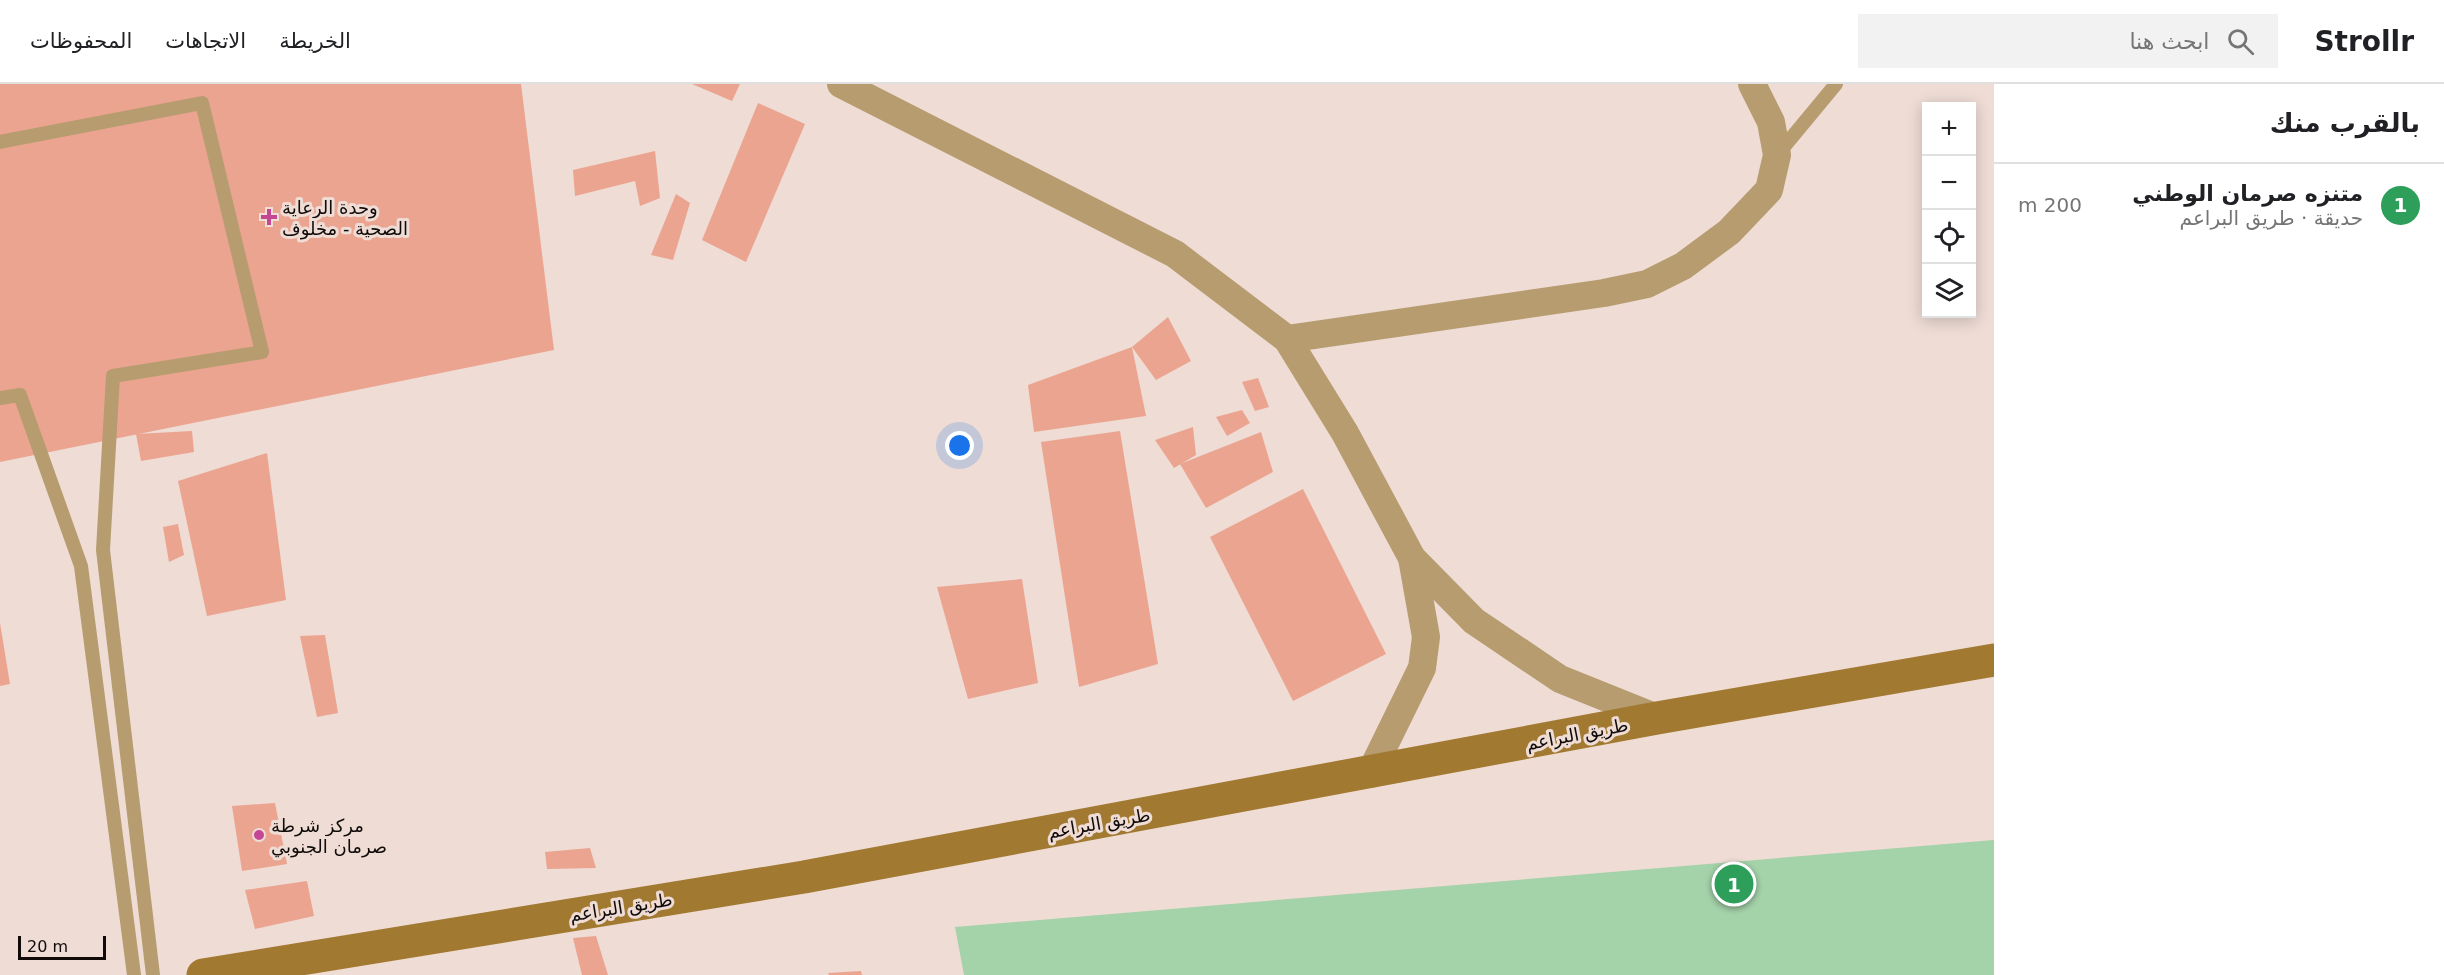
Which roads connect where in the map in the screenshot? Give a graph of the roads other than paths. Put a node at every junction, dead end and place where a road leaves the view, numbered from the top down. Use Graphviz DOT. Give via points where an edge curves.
graph roads {
  1 [pos="841,84"];
  2 [pos="1752,84"];
  3 [pos="1836,84"];
  4 [pos="0,142"];
  5 [pos="1777,155"];
  6 [pos="1287,339"];
  7 [pos="0,398"];
  8 [pos="1412,558"];
  9 [pos="1994,660"];
  10 [pos="1658,718"];
  11 [pos="1370,774"];
  12 [pos="134,975"];
  13 [pos="153,975"];
  14 [pos="203,975"];
  1 -- 6 [label="street" via="1175,254"];
  2 -- 5 [label="street" via="1771,122"];
  3 -- 5 [label="lane"];
  4 -- 13 [label="lane" via="202,104 262,352 114,376 103,550"];
  5 -- 6 [label="street" via="1769,190 1729,232 1683,266 1647,284"];
  6 -- 8 [label="street" via="1346,433"];
  7 -- 12 [label="lane" via="20,394 81,566"];
  8 -- 10 [label="street" via="1474,621 1560,679"];
  8 -- 11 [label="street" via="1426,637 1422,668"];
  9 -- 10 [label="street, طريق البراعم"];
  10 -- 11 [label="street, طريق البراعم"];
  11 -- 14 [label="street, طريق البراعم" via="804,877"];
}
